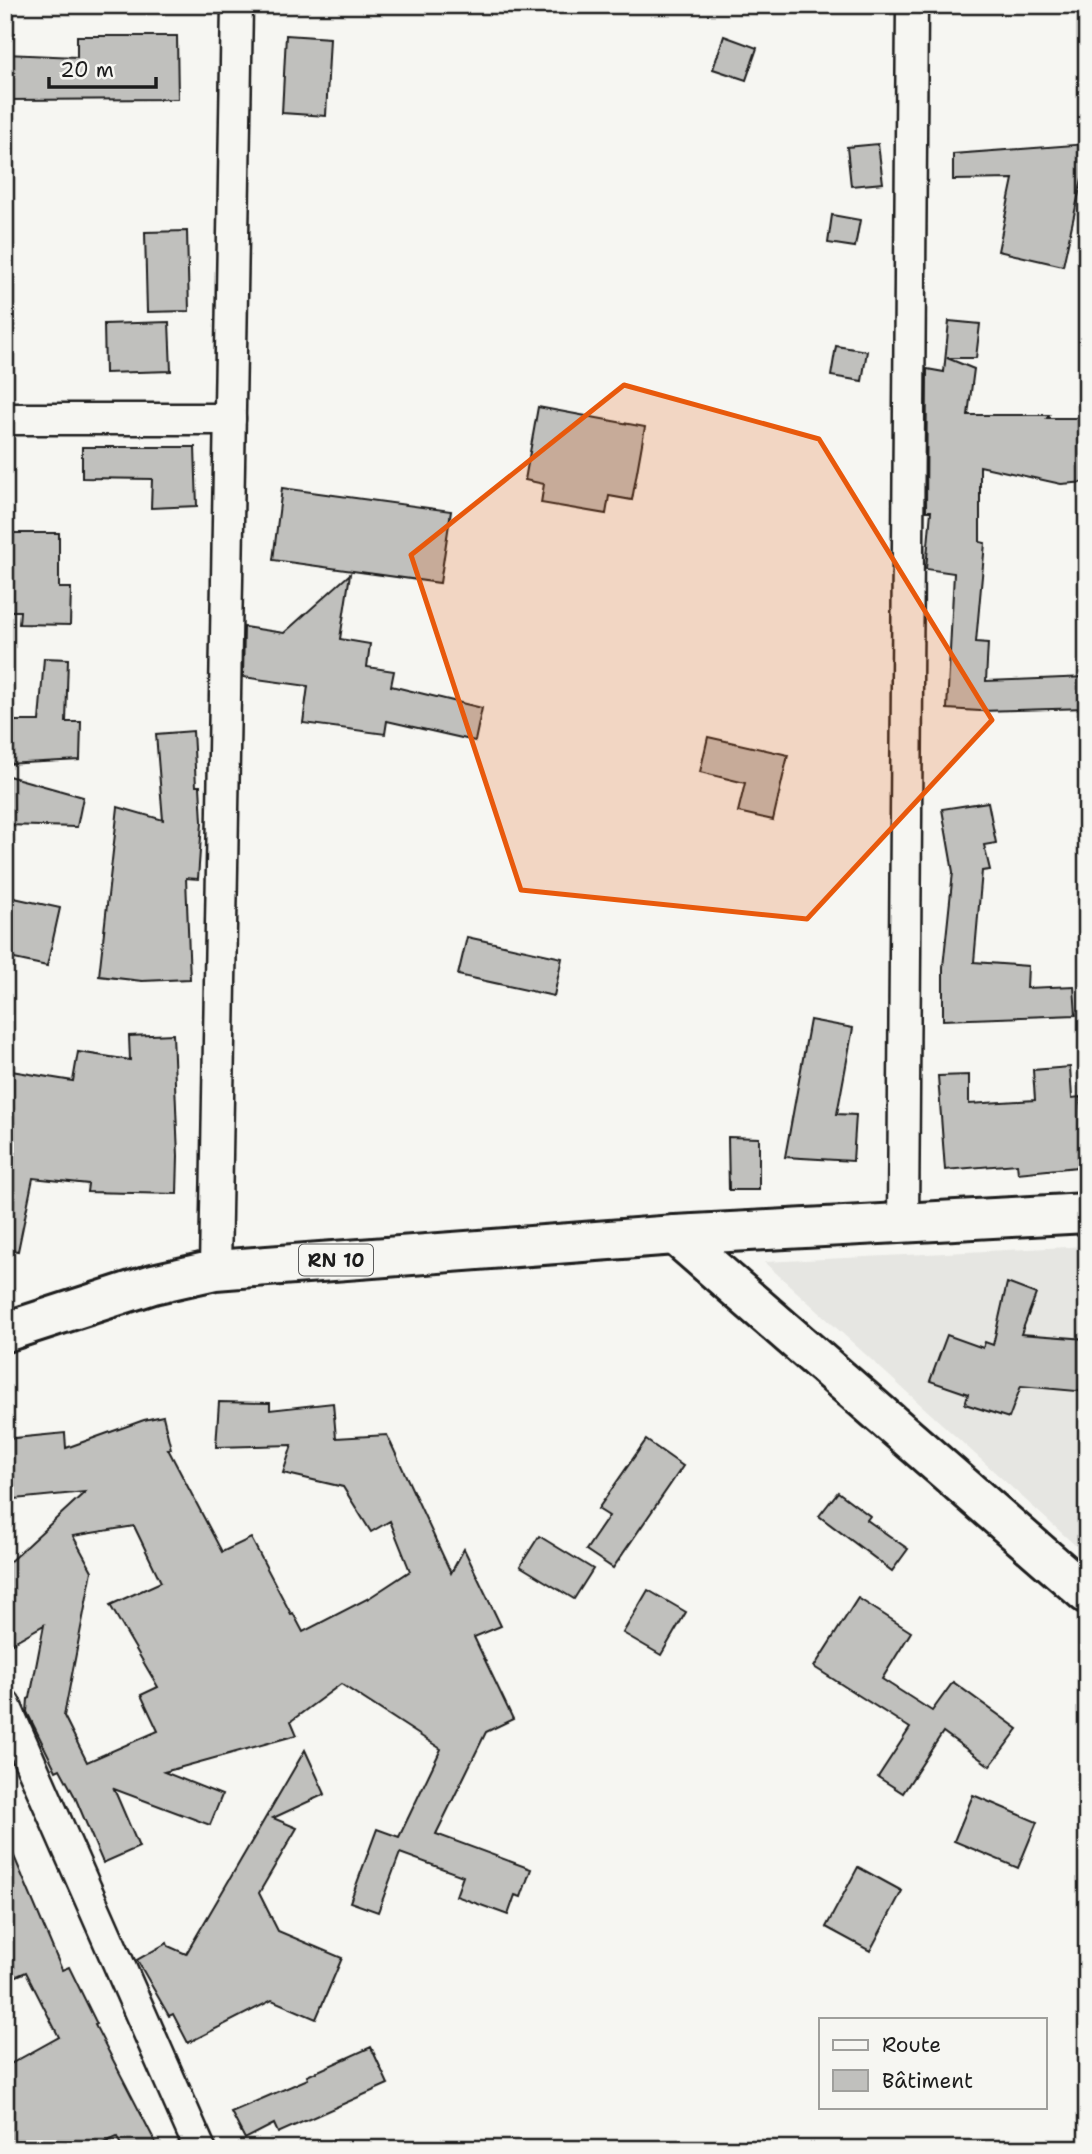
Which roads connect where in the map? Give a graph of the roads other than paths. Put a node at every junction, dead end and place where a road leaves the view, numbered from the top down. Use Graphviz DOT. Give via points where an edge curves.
graph roads {
  1 [pos="237,5"];
  2 [pos="912,5"];
  3 [pos="5,419"];
  4 [pos="230,419"];
  5 [pos="1087,1213"];
  6 [pos="903,1224"];
  7 [pos="674,1235"];
  8 [pos="215,1270"];
  9 [pos="5,1332"];
  10 [pos="1087,1594"];
  11 [pos="5,1705"];
  12 [pos="200,2149"];
  1 -- 4 [label="street"];
  2 -- 6 [label="street"];
  3 -- 4 [label="street"];
  4 -- 8 [label="street"];
  5 -- 6 [label="main road, RN 10"];
  6 -- 7 [label="main road, RN 10"];
  7 -- 8 [label="main road, RN 10"];
  7 -- 10 [label="main road"];
  8 -- 9 [label="main road, RN 10" via="153,1284"];
  11 -- 12 [label="street"];
}
